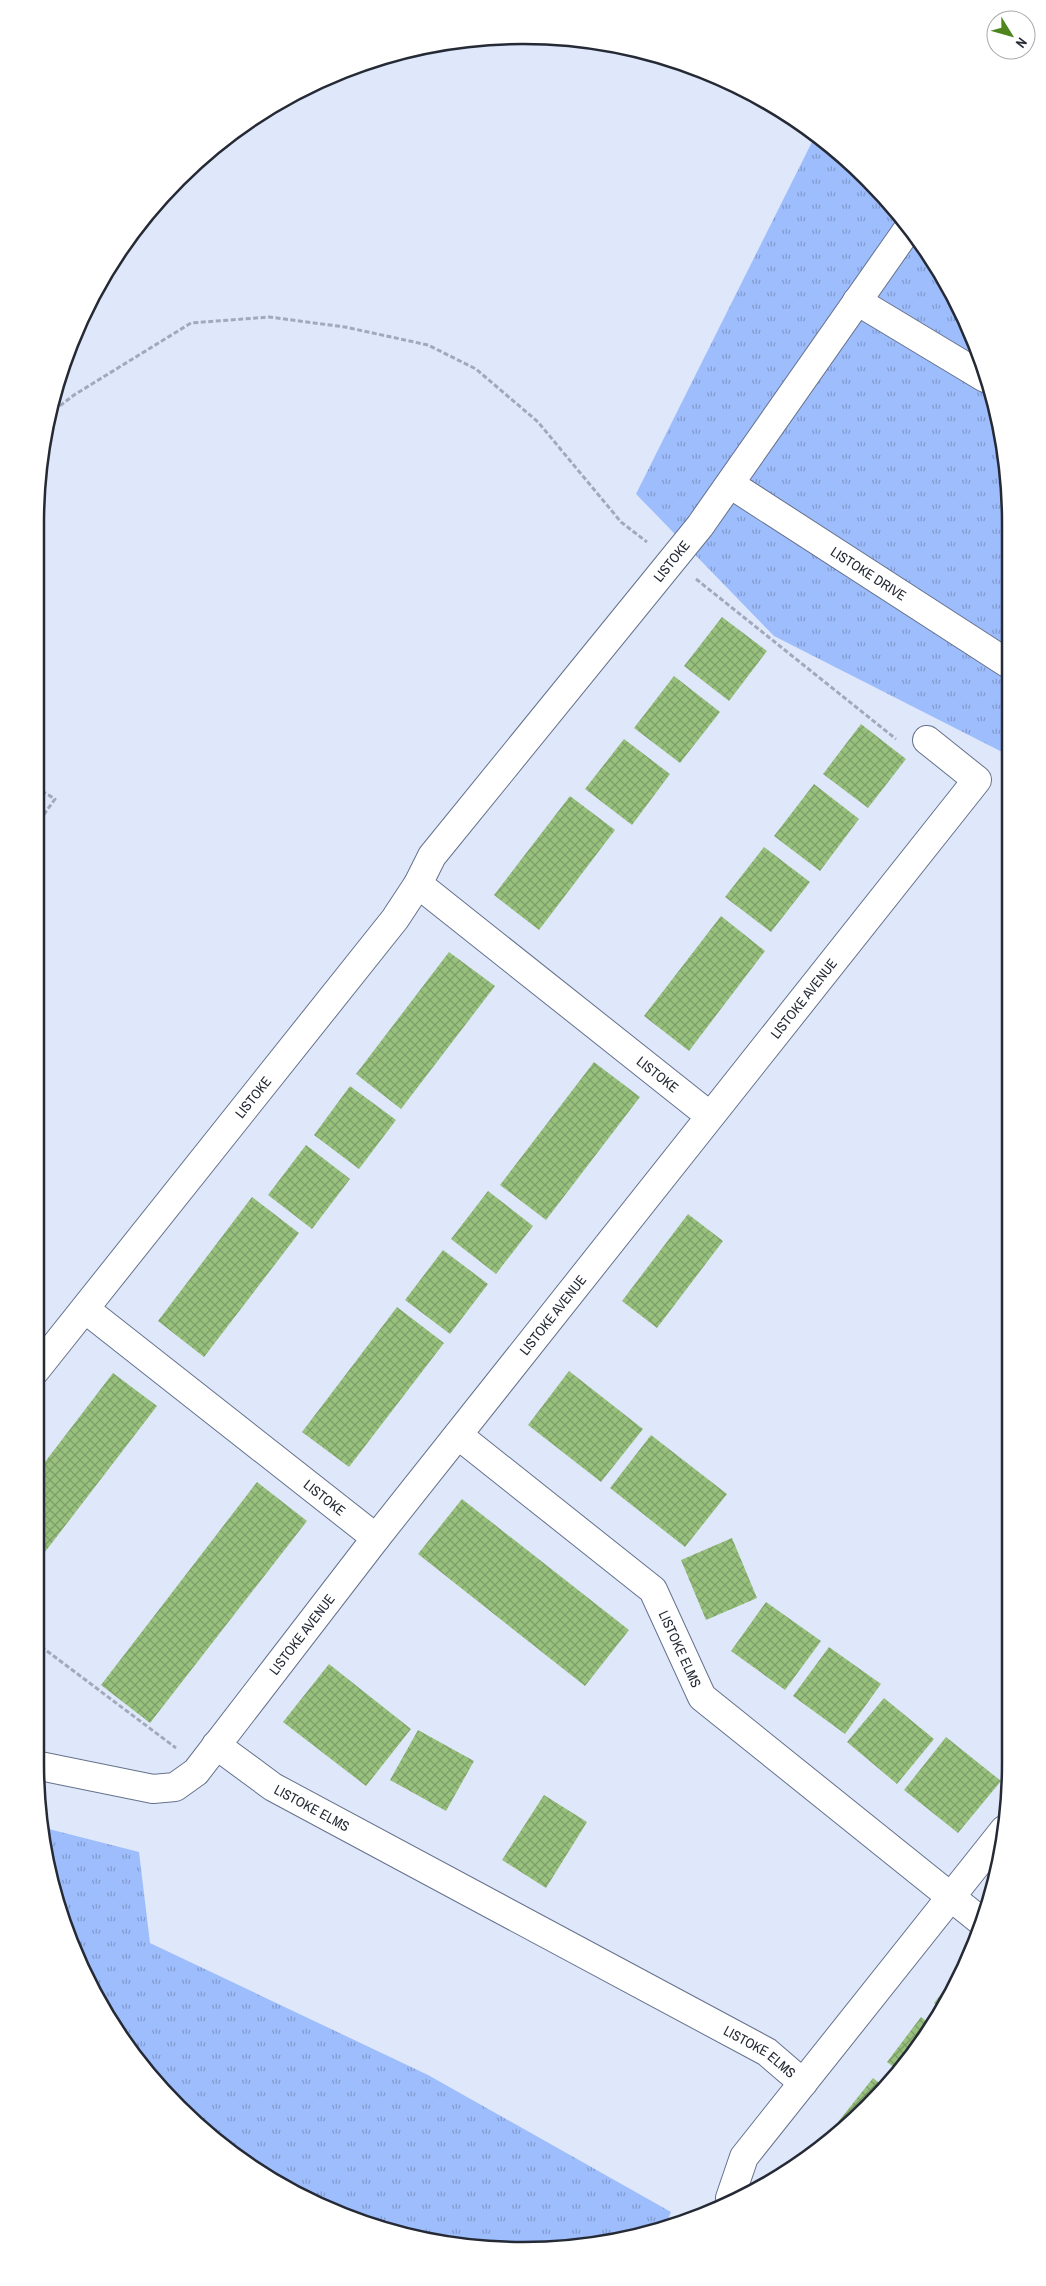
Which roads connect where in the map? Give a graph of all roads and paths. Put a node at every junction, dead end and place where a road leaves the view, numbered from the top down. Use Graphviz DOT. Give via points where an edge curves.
graph roads {
  1 [pos="905,233"];
  2 [pos="857,301"];
  3 [pos="979,374"];
  4 [pos="58,407"];
  5 [pos="730,484"];
  6 [pos="672,561"];
  7 [pos="1002,658"];
  8 [pos="927,740"];
  9 [pos="44,792"];
  10 [pos="44,814"];
  11 [pos="418,884"];
  12 [pos="710,1116"];
  13 [pos="85,1309"];
  14 [pos="44,1360"];
  15 [pos="458,1435"];
  16 [pos="376,1538"];
  17 [pos="44,1649"];
  18 [pos="216,1745"];
  19 [pos="44,1767"];
  20 [pos="201,1767"];
  21 [pos="996,1841"];
  22 [pos="951,1897"];
  23 [pos="977,1918"];
  24 [pos="803,2083"];
  25 [pos="731,2195"];
  1 -- 2 [label="street, LISTOKE"];
  2 -- 3 [label="street"];
  2 -- 5 [label="street, LISTOKE"];
  4 -- 6 [label="path" via="191,323 269,317 428,345 476,369 538,422 621,522"];
  5 -- 6 [label="street, LISTOKE"];
  5 -- 7 [label="street, LISTOKE DRIVE"];
  6 -- 8 [label="path" via="914,753"];
  6 -- 11 [label="street, LISTOKE" via="432,856"];
  8 -- 12 [label="street, LISTOKE AVENUE" via="977,780"];
  9 -- 10 [label="path" via="55,799"];
  11 -- 12 [label="street, LISTOKE"];
  11 -- 13 [label="street, LISTOKE" via="395,919"];
  12 -- 15 [label="street, LISTOKE AVENUE"];
  13 -- 14 [label="street, LISTOKE"];
  13 -- 16 [label="street, LISTOKE"];
  15 -- 16 [label="street, LISTOKE AVENUE"];
  15 -- 22 [label="street, LISTOKE ELMS" via="652,1590 702,1696"];
  16 -- 18 [label="street, LISTOKE AVENUE"];
  17 -- 20 [label="path"];
  18 -- 20 [label="street, LISTOKE AVENUE"];
  18 -- 24 [label="street, LISTOKE ELMS" via="272,1787 767,2052"];
  19 -- 20 [label="street, LISTOKE AVENUE" via="153,1789 175,1787"];
  21 -- 22 [label="street, LISTOKE ELMS"];
  22 -- 23 [label="street, LISTOKE ELMS"];
  22 -- 24 [label="street, LISTOKE ELMS"];
  24 -- 25 [label="street, LISTOKE ELMS" via="744,2157"];
}
